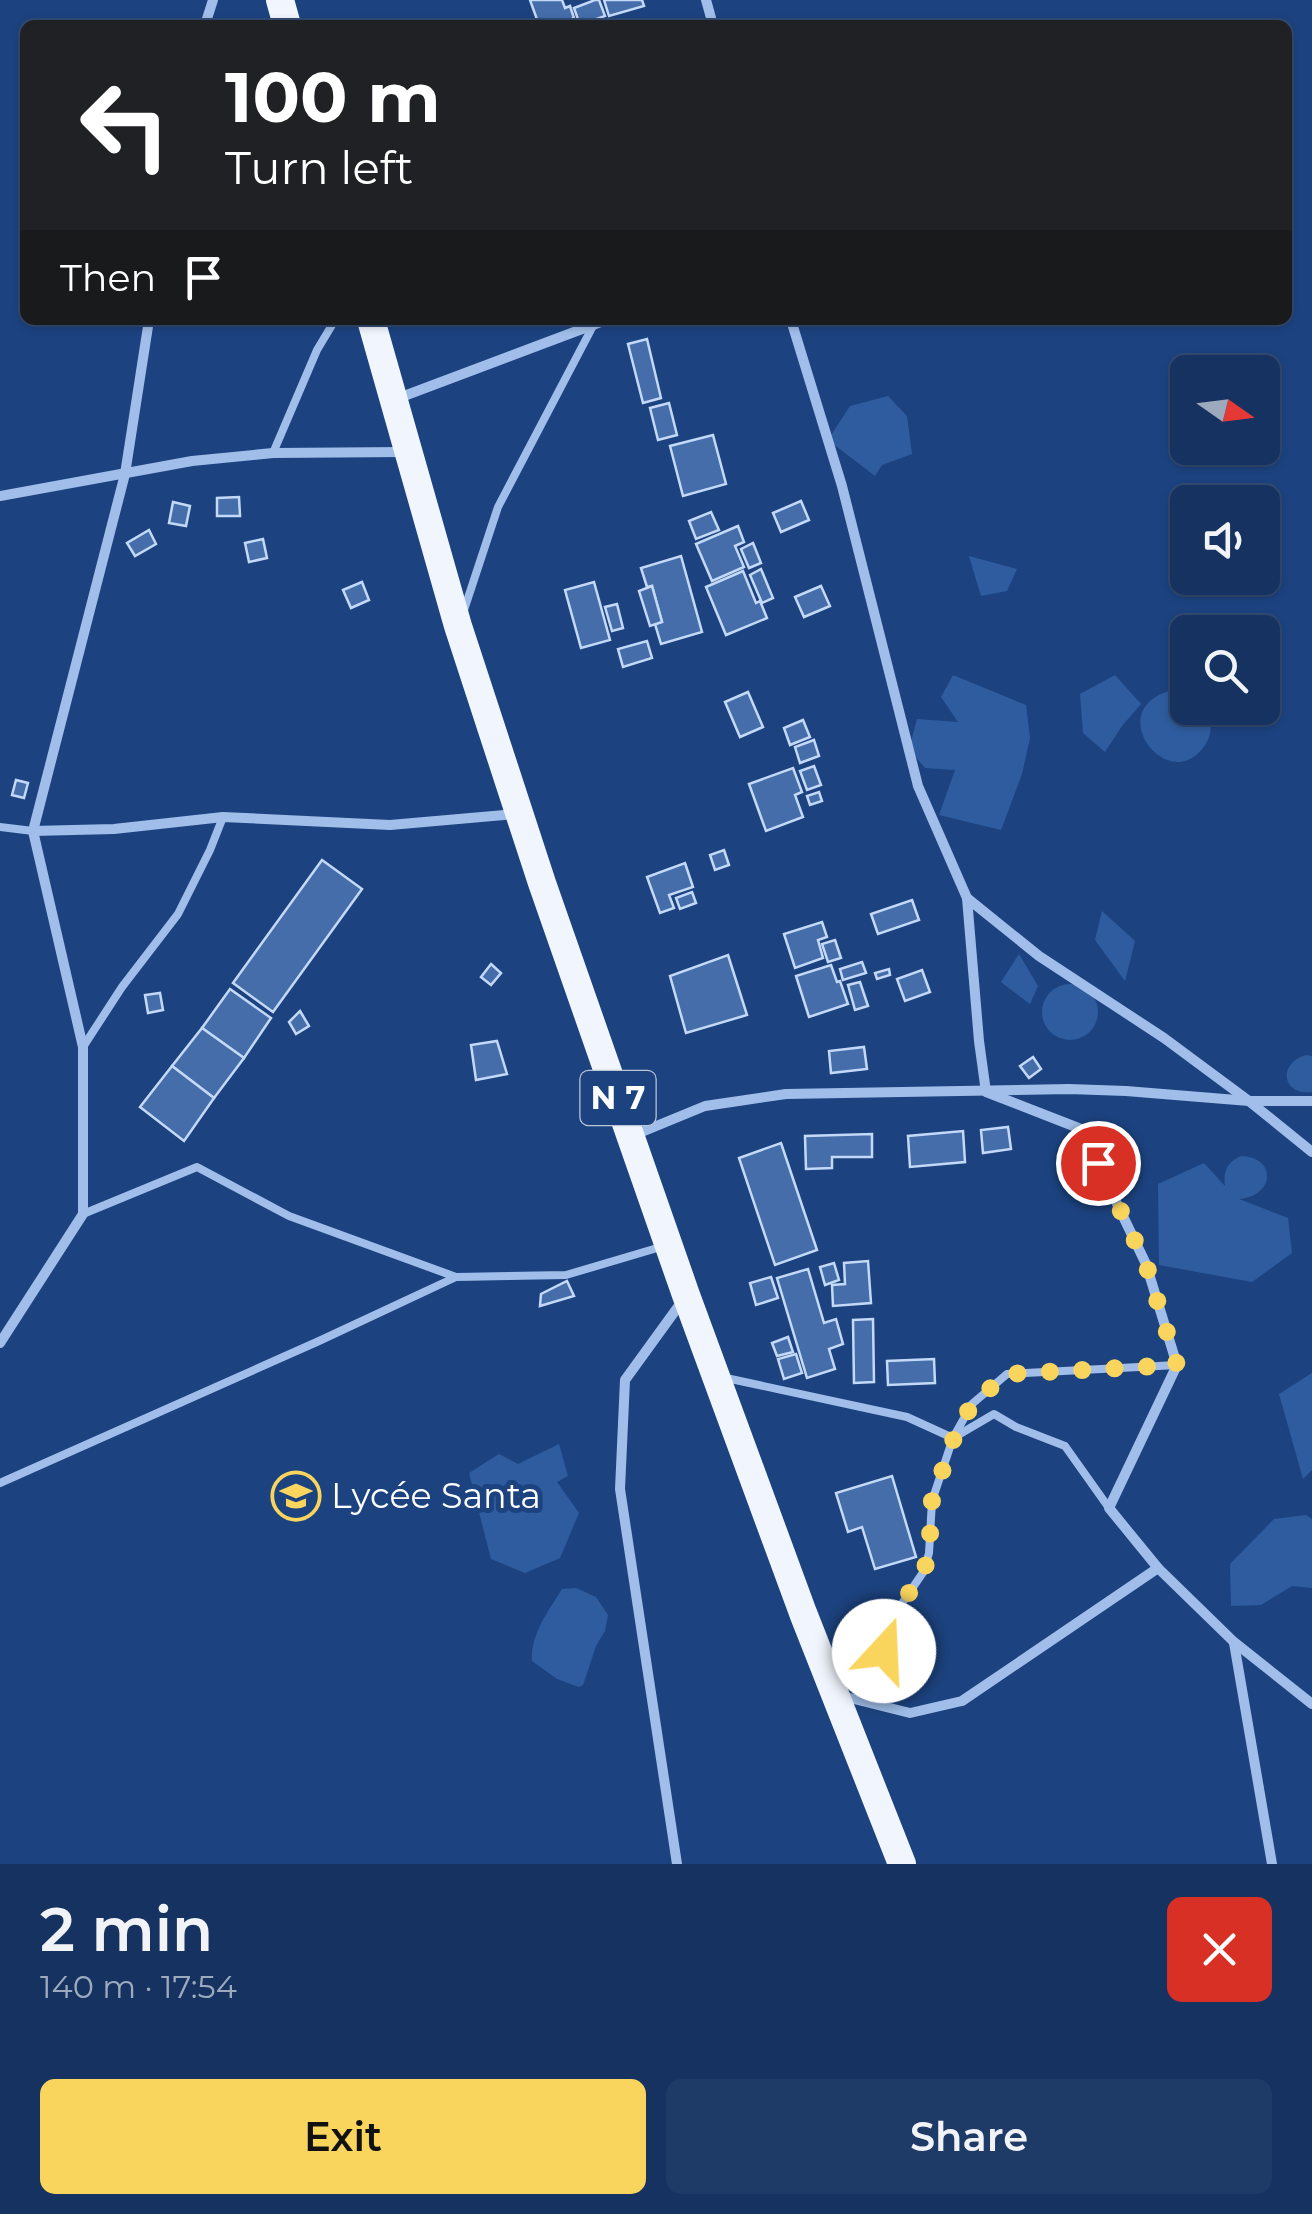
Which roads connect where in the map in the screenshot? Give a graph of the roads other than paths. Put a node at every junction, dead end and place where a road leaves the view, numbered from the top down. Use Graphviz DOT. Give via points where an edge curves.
graph roads {
  1 [pos="148,325"];
  2 [pos="332,325"];
  3 [pos="372,325"];
  4 [pos="588,325"];
  5 [pos="597,325"];
  6 [pos="793,325"];
  7 [pos="394,399"];
  8 [pos="410,452"];
  9 [pos="274,453"];
  10 [pos="125,474"];
  11 [pos="0,496"];
  12 [pos="458,626"];
  13 [pos="521,814"];
  14 [pos="223,817"];
  15 [pos="0,826"];
  16 [pos="33,832"];
  17 [pos="967,898"];
  18 [pos="83,1047"];
  19 [pos="986,1092"];
  20 [pos="1249,1101"];
  21 [pos="1312,1101"];
  22 [pos="632,1136"];
  23 [pos="1312,1152"];
  24 [pos="83,1214"];
  25 [pos="668,1245"];
  26 [pos="456,1277"];
  27 [pos="686,1295"];
  28 [pos="0,1343"];
  29 [pos="1177,1365"];
  30 [pos="716,1376"];
  31 [pos="954,1438"];
  32 [pos="0,1483"];
  33 [pos="1109,1508"];
  34 [pos="1158,1568"];
  35 [pos="1234,1642"];
  36 [pos="836,1695"];
  37 [pos="1312,1704"];
  38 [pos="878,1705"];
  39 [pos="677,1864"];
  40 [pos="902,1864"];
  41 [pos="1272,1864"];
  1 -- 10 [label="street"];
  2 -- 9 [label="lane"];
  3 -- 7 [label="highway, N 7"];
  4 -- 7 [label="street"];
  5 -- 12 [label="lane" via="498,507"];
  6 -- 17 [label="street" via="842,486 918,786"];
  7 -- 8 [label="highway, N 7"];
  8 -- 9 [label="street"];
  8 -- 12 [label="highway, N 7"];
  9 -- 10 [label="street"];
  10 -- 11 [label="street"];
  10 -- 16 [label="street"];
  12 -- 13 [label="highway, N 7"];
  13 -- 14 [label="street" via="390,825"];
  13 -- 22 [label="highway, N 7"];
  14 -- 16 [label="street"];
  14 -- 18 [label="lane" via="178,914"];
  15 -- 16 [label="lane"];
  16 -- 18 [label="street"];
  17 -- 19 [label="street"];
  17 -- 20 [label="street" via="1039,956"];
  18 -- 24 [label="street"];
  19 -- 20 [label="street" via="1068,1089"];
  19 -- 22 [label="street" via="786,1094 705,1106"];
  19 -- 29 [label="street" via="1081,1129 1146,1264"];
  20 -- 21 [label="street"];
  20 -- 23 [label="street"];
  22 -- 25 [label="highway, N 7"];
  24 -- 26 [label="lane" via="196,1168 289,1216"];
  24 -- 28 [label="street"];
  25 -- 26 [label="lane" via="566,1274"];
  25 -- 27 [label="highway, N 7"];
  26 -- 32 [label="lane"];
  27 -- 30 [label="highway, N 7"];
  27 -- 39 [label="street" via="624,1380 620,1488"];
  29 -- 31 [label="lane" via="1007,1374 972,1404"];
  29 -- 33 [label="street"];
  30 -- 31 [label="lane" via="908,1418"];
  30 -- 36 [label="highway, N 7"];
  31 -- 33 [label="lane" via="994,1414 1064,1446"];
  31 -- 38 [label="lane" via="932,1500 924,1571 888,1624"];
  33 -- 34 [label="street"];
  34 -- 35 [label="street"];
  34 -- 38 [label="street" via="962,1700 910,1713"];
  35 -- 37 [label="street"];
  35 -- 41 [label="street"];
  36 -- 38 [label="street"];
  36 -- 40 [label="highway, N 7"];
}
